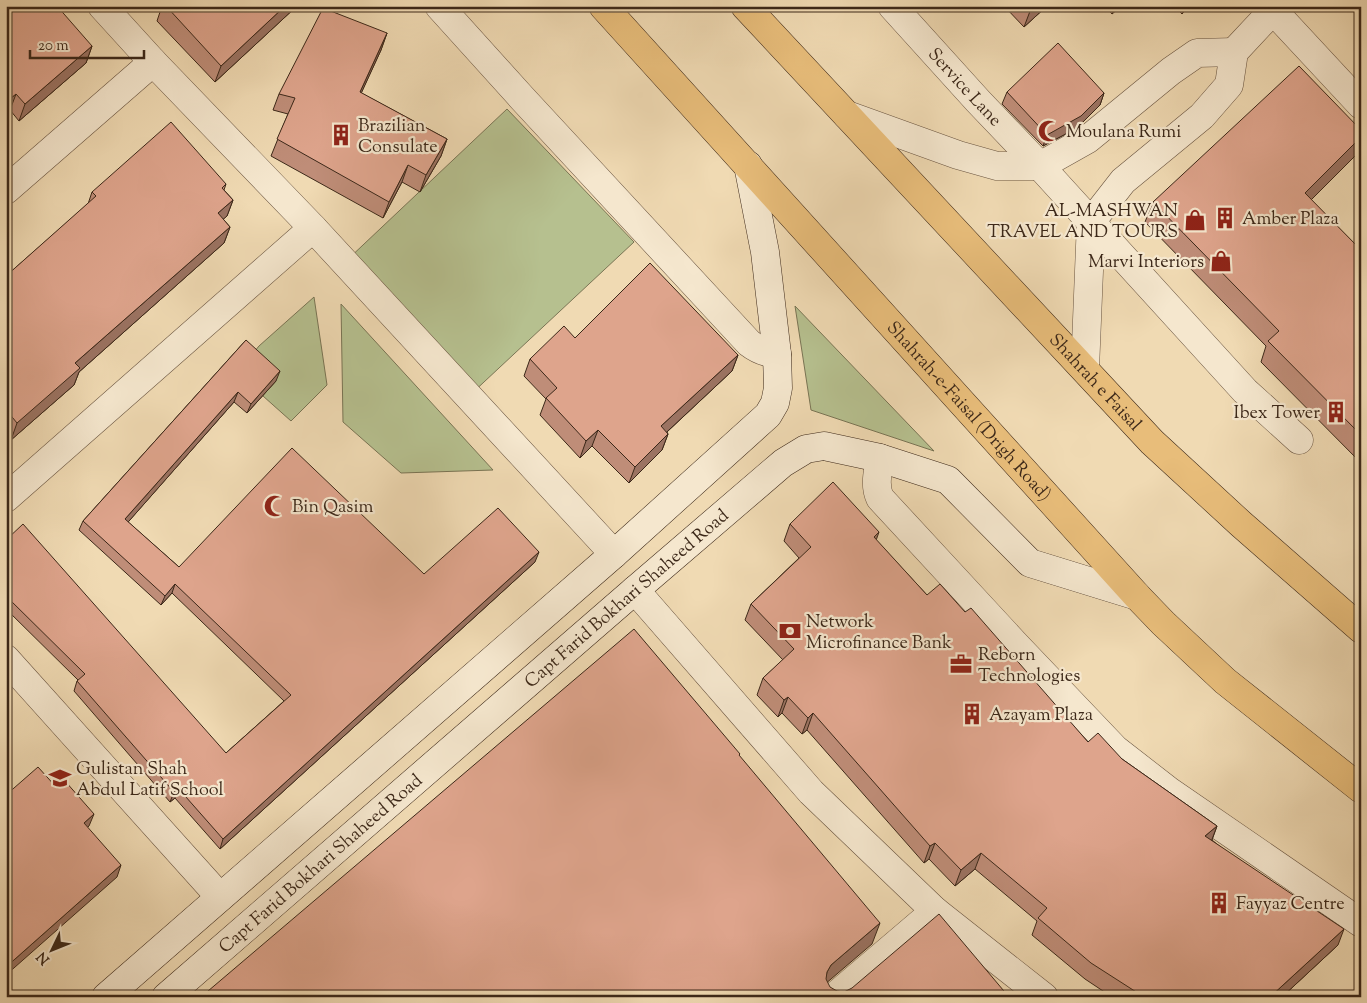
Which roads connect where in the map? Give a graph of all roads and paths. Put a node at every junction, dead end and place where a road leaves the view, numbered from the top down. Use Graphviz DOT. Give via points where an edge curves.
graph roads {
  1 [pos="102,6"];
  2 [pos="439,6"];
  3 [pos="603,6"];
  4 [pos="745,6"];
  5 [pos="892,6"];
  6 [pos="1273,8"];
  7 [pos="1234,52"];
  8 [pos="153,62"];
  9 [pos="1361,106"];
  10 [pos="847,115"];
  11 [pos="748,165"];
  12 [pos="1040,166"];
  13 [pos="6,190"];
  14 [pos="1091,222"];
  15 [pos="313,228"];
  16 [pos="777,354"];
  17 [pos="1085,369"];
  18 [pos="1299,440"];
  19 [pos="880,458"];
  20 [pos="6,498"];
  21 [pos="614,554"];
  22 [pos="635,590"];
  23 [pos="1137,596"];
  24 [pos="1358,621"];
  25 [pos="6,659"];
  26 [pos="1361,790"];
  27 [pos="220,897"];
  28 [pos="935,911"];
  29 [pos="1361,923"];
  30 [pos="106,997"];
  31 [pos="166,997"];
  32 [pos="834,997"];
  33 [pos="1044,997"];
  1 -- 8 [label="street"];
  2 -- 16 [label="street" via="749,343 767,353"];
  3 -- 11 [label="highway, Shahrah-e-Faisal (Drigh Road)"];
  4 -- 10 [label="highway"];
  5 -- 12 [label="street, Service Lane"];
  6 -- 7 [label="street"];
  6 -- 9 [label="street"];
  7 -- 12 [label="street" via="1197,53 1088,139"];
  7 -- 14 [label="street" via="1229,84 1202,116 1123,181"];
  8 -- 13 [label="street"];
  8 -- 15 [label="street"];
  10 -- 12 [label="street" via="997,166"];
  10 -- 17 [label="highway, Shahrah e Faisal"];
  11 -- 16 [label="street" via="765,252"];
  11 -- 23 [label="highway, Shahrah-e-Faisal (Drigh Road)"];
  12 -- 14 [label="street, Service Lane"];
  14 -- 17 [label="street"];
  14 -- 18 [label="street, Service Lane" via="1245,391"];
  15 -- 20 [label="street"];
  15 -- 21 [label="street"];
  16 -- 21 [label="street" via="778,388 768,415"];
  17 -- 24 [label="highway, Shahrah e Faisal" via="1152,442 1241,524"];
  19 -- 22 [label="street, Capt Farid Bokhari Shaheed Road" via="824,446 806,449 783,463"];
  19 -- 23 [label="street, Capt Farid Bokhari Shaheed Road" via="948,480 1030,563"];
  19 -- 29 [label="street" via="876,482 880,498 1115,749 1168,792"];
  21 -- 27 [label="street"];
  22 -- 28 [label="street" via="811,792"];
  22 -- 31 [label="street, Capt Farid Bokhari Shaheed Road"];
  23 -- 26 [label="highway, Shahrah-e-Faisal (Drigh Road)" via="1225,681"];
  25 -- 27 [label="street"];
  27 -- 30 [label="street"];
  28 -- 32 [label="street"];
  28 -- 33 [label="street"];
}
